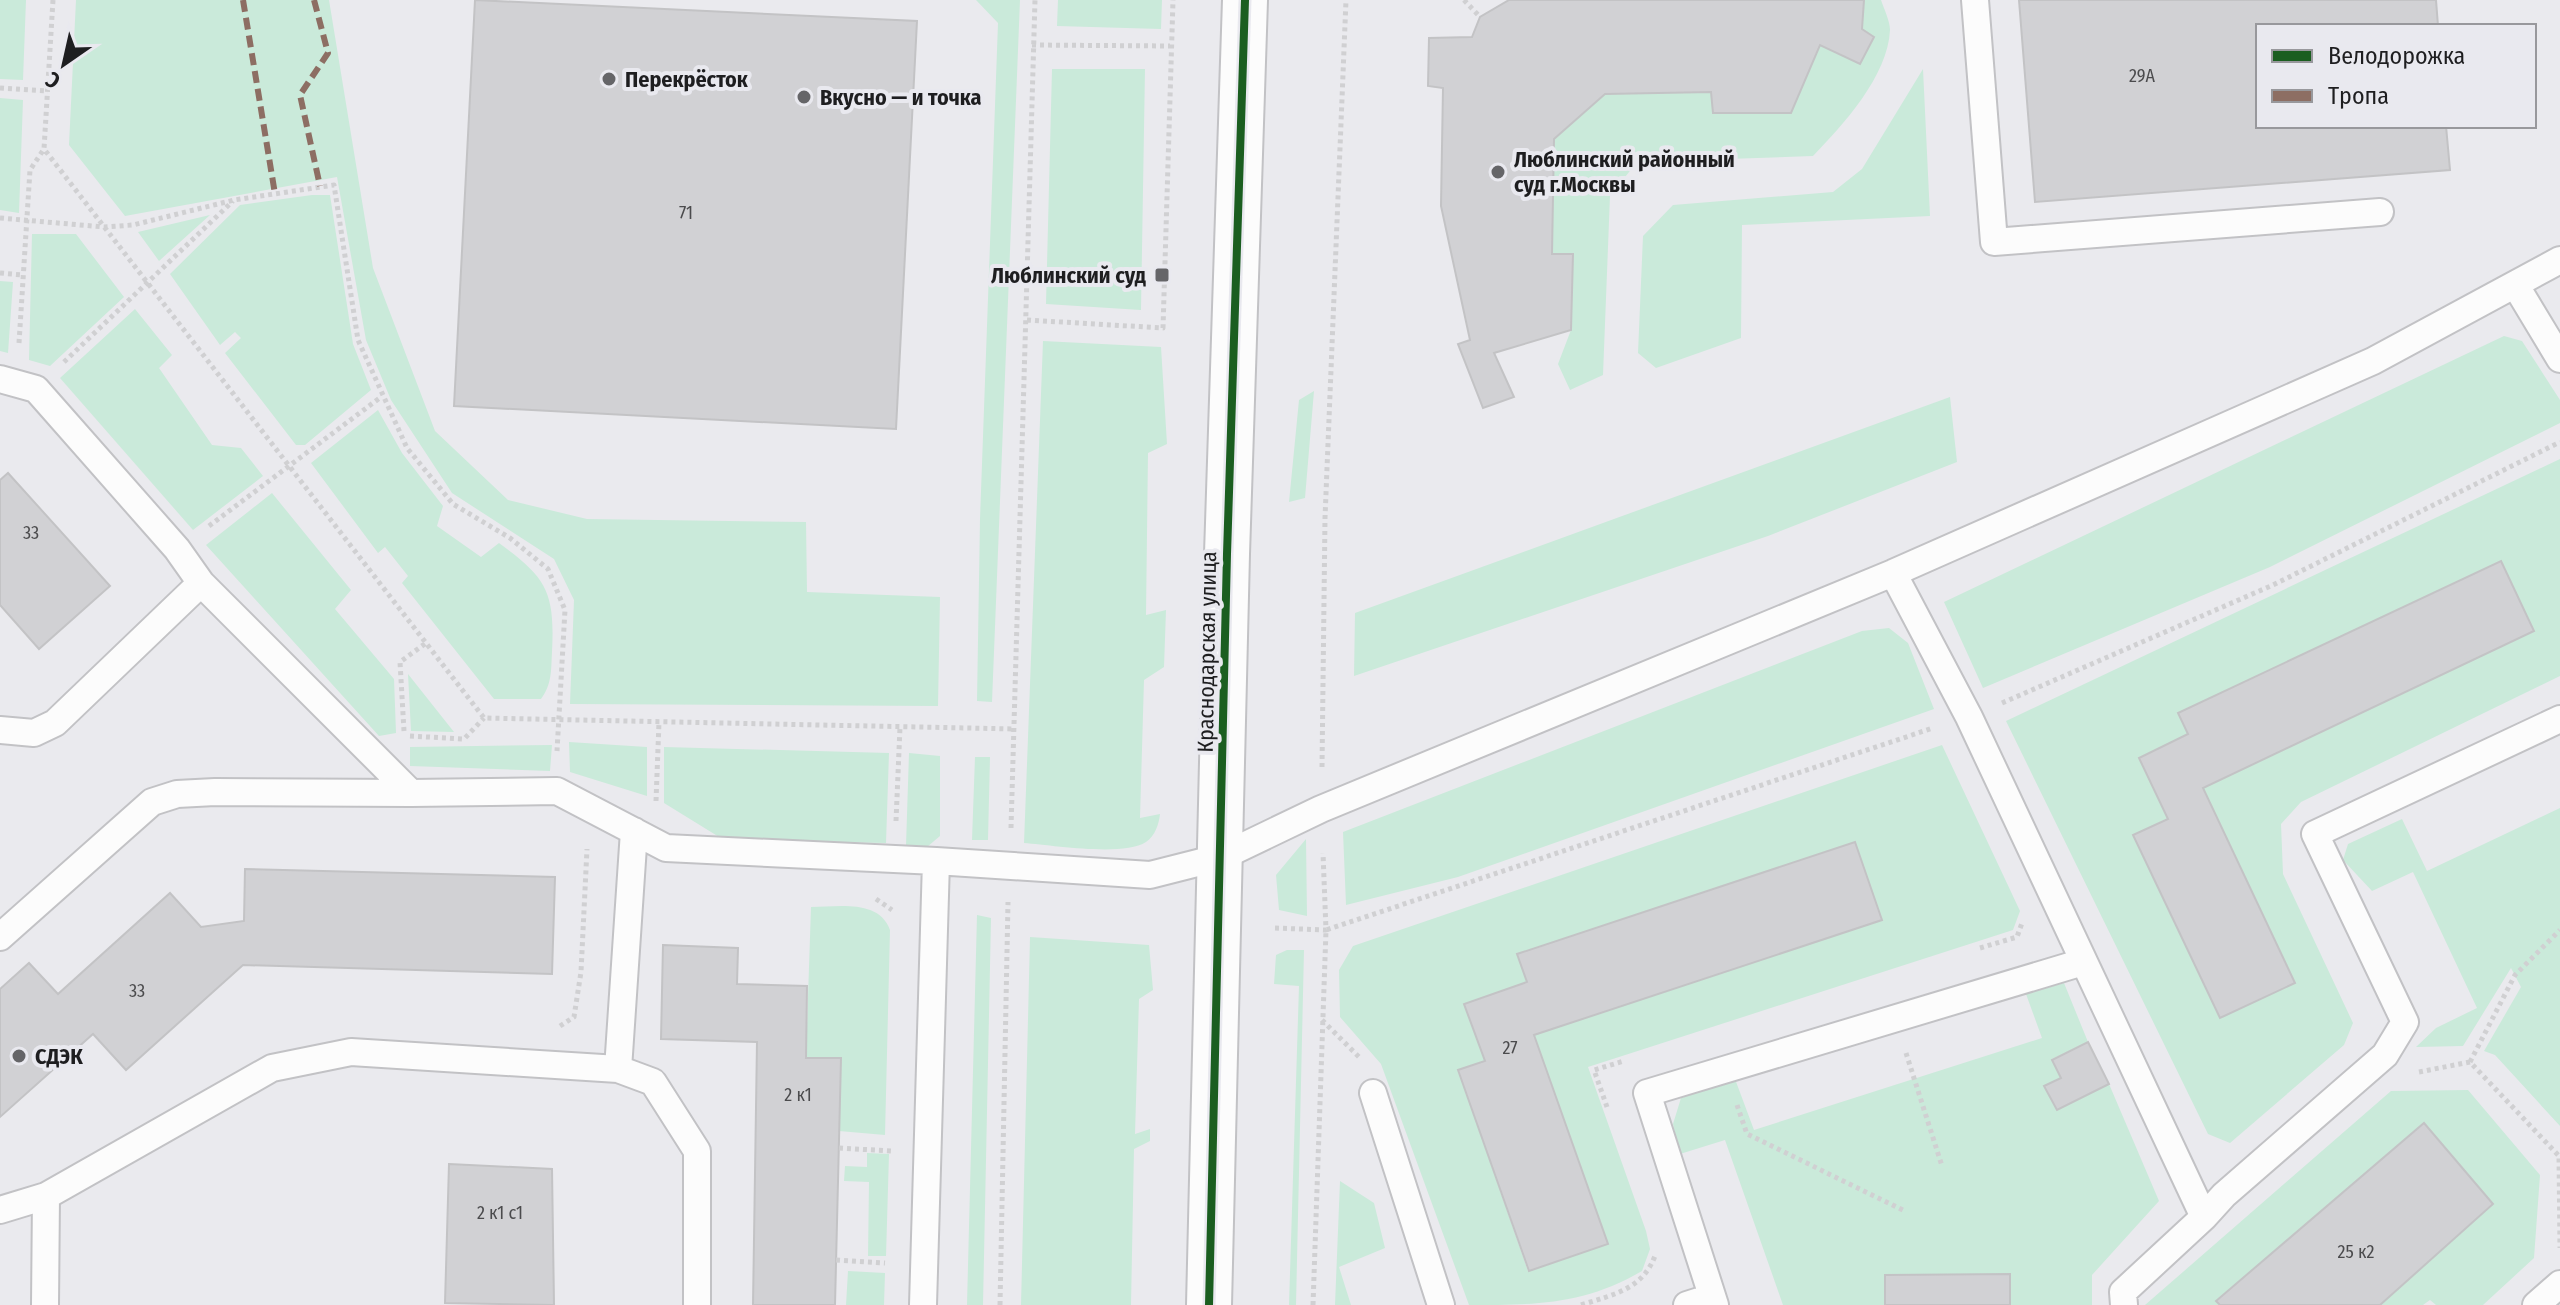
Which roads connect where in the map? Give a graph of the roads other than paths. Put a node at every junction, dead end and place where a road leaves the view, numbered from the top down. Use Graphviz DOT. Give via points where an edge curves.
graph roads {
  1 [pos="1245,0"];
  2 [pos="1975,0"];
  3 [pos="2380,212"];
  4 [pos="2560,260"];
  5 [pos="2516,286"];
  6 [pos="2560,359"];
  7 [pos="18,383"];
  8 [pos="1893,573"];
  9 [pos="201,583"];
  10 [pos="2560,719"];
  11 [pos="0,730"];
  12 [pos="411,793"];
  13 [pos="644,837"];
  14 [pos="1221,857"];
  15 [pos="936,861"];
  16 [pos="0,937"];
  17 [pos="2083,962"];
  18 [pos="618,1069"];
  19 [pos="1373,1093"];
  20 [pos="46,1196"];
  21 [pos="0,1210"];
  22 [pos="2204,1217"];
  23 [pos="2560,1284"];
  24 [pos="1705,1302"];
  25 [pos="45,1305"];
  26 [pos="697,1305"];
  27 [pos="923,1305"];
  28 [pos="1209,1305"];
  29 [pos="1441,1305"];
  30 [pos="2124,1305"];
  31 [pos="2536,1305"];
  1 -- 14 [label="street, Краснодарская улица"];
  2 -- 3 [label="lane" via="1994,242"];
  4 -- 5 [label="lane"];
  5 -- 6 [label="lane"];
  5 -- 8 [label="lane" via="2373,361"];
  7 -- 9 [label="lane" via="177,549"];
  8 -- 14 [label="lane" via="1321,809"];
  8 -- 17 [label="lane" via="1969,717"];
  9 -- 11 [label="lane" via="55,723 34,733"];
  9 -- 12 [label="lane"];
  10 -- 22 [label="lane" via="2315,834 2405,1022 2385,1055"];
  12 -- 13 [label="lane" via="557,791"];
  12 -- 16 [label="lane" via="215,792 152,802"];
  13 -- 15 [label="lane" via="666,848"];
  13 -- 18 [label="lane"];
  14 -- 15 [label="lane" via="1150,875"];
  14 -- 28 [label="street, Краснодарская улица"];
  15 -- 27 [label="lane"];
  17 -- 22 [label="lane"];
  17 -- 24 [label="lane" via="1647,1093"];
  18 -- 20 [label="lane" via="351,1052 272,1068"];
  18 -- 26 [label="lane" via="653,1082 697,1151"];
  19 -- 29 [label="lane"];
  20 -- 21 [label="lane"];
  20 -- 25 [label="lane"];
  22 -- 30 [label="lane" via="2123,1292"];
  23 -- 31 [label="lane"];
}
